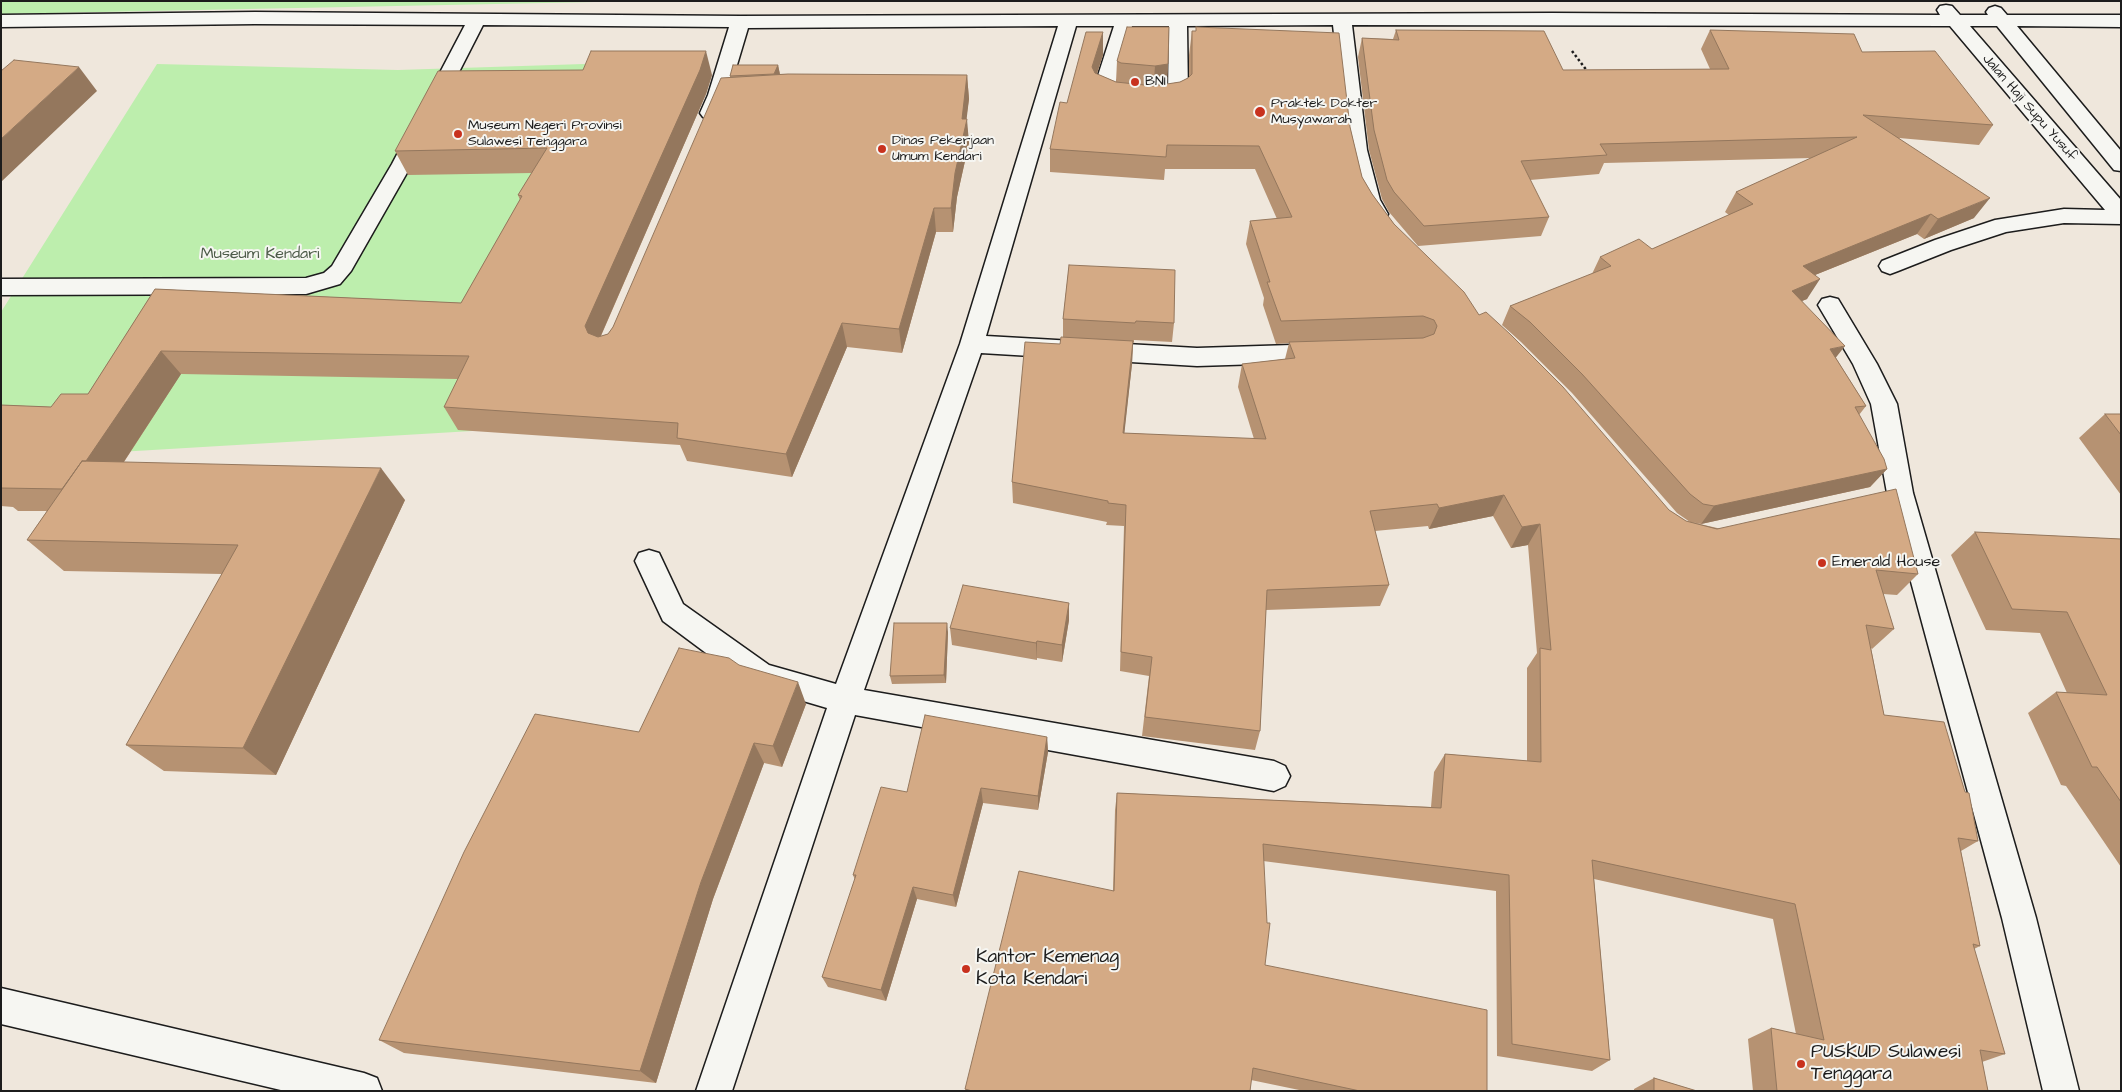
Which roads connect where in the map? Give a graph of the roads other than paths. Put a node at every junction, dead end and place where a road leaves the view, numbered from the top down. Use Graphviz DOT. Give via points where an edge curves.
graph roads {
  1 [pos="275,1"];
  2 [pos="1938,1"];
  3 [pos="1986,1"];
  4 [pos="843,5"];
  5 [pos="255,18"];
  6 [pos="477,20"];
  7 [pos="1069,20"];
  8 [pos="1125,20"];
  9 [pos="1178,20"];
  10 [pos="1342,20"];
  11 [pos="1954,20"];
  12 [pos="2003,20"];
  13 [pos="1,21"];
  14 [pos="875,21"];
  15 [pos="2121,21"];
  16 [pos="740,22"];
  17 [pos="702,131"];
  18 [pos="2121,165"];
  19 [pos="2121,215"];
  20 [pos="1388,228"];
  21 [pos="1890,266"];
  22 [pos="1,287"];
  23 [pos="1830,305"];
  24 [pos="972,344"];
  25 [pos="1349,352"];
  26 [pos="650,561"];
  27 [pos="845,700"];
  28 [pos="1274,776"];
  29 [pos="1,1006"];
  30 [pos="364,1091"];
  31 [pos="714,1091"];
  32 [pos="2061,1091"];
  1 -- 5 [label="street"];
  2 -- 11 [label="street, Jalan Haji Supu Yusuf"];
  3 -- 12 [label="street"];
  4 -- 14 [label="street"];
  5 -- 6 [label="street"];
  5 -- 13 [label="street"];
  6 -- 16 [label="street"];
  6 -- 22 [label="street" via="402,164 332,279 306,286"];
  7 -- 8 [label="street"];
  7 -- 14 [label="street"];
  7 -- 24 [label="street"];
  8 -- 9 [label="street"];
  8 -- 9 [label="street" via="1103,91 1115,96 1153,101 1178,96"];
  9 -- 10 [label="street"];
  10 -- 11 [label="street"];
  10 -- 20 [label="street" via="1357,150 1369,200"];
  11 -- 12 [label="street"];
  11 -- 19 [label="street, Jalan Haji Supu Yusuf"];
  12 -- 15 [label="street"];
  12 -- 18 [label="street"];
  14 -- 16 [label="street"];
  16 -- 17 [label="street" via="728,95"];
  19 -- 21 [label="street" via="2064,216 2004,226"];
  23 -- 32 [label="street" via="1884,404 1890,495 2019,918"];
  24 -- 25 [label="street" via="1197,357"];
  24 -- 27 [label="street"];
  26 -- 27 [label="street" via="673,612 760,676"];
  27 -- 28 [label="street"];
  27 -- 31 [label="street"];
  29 -- 30 [label="street"];
}
